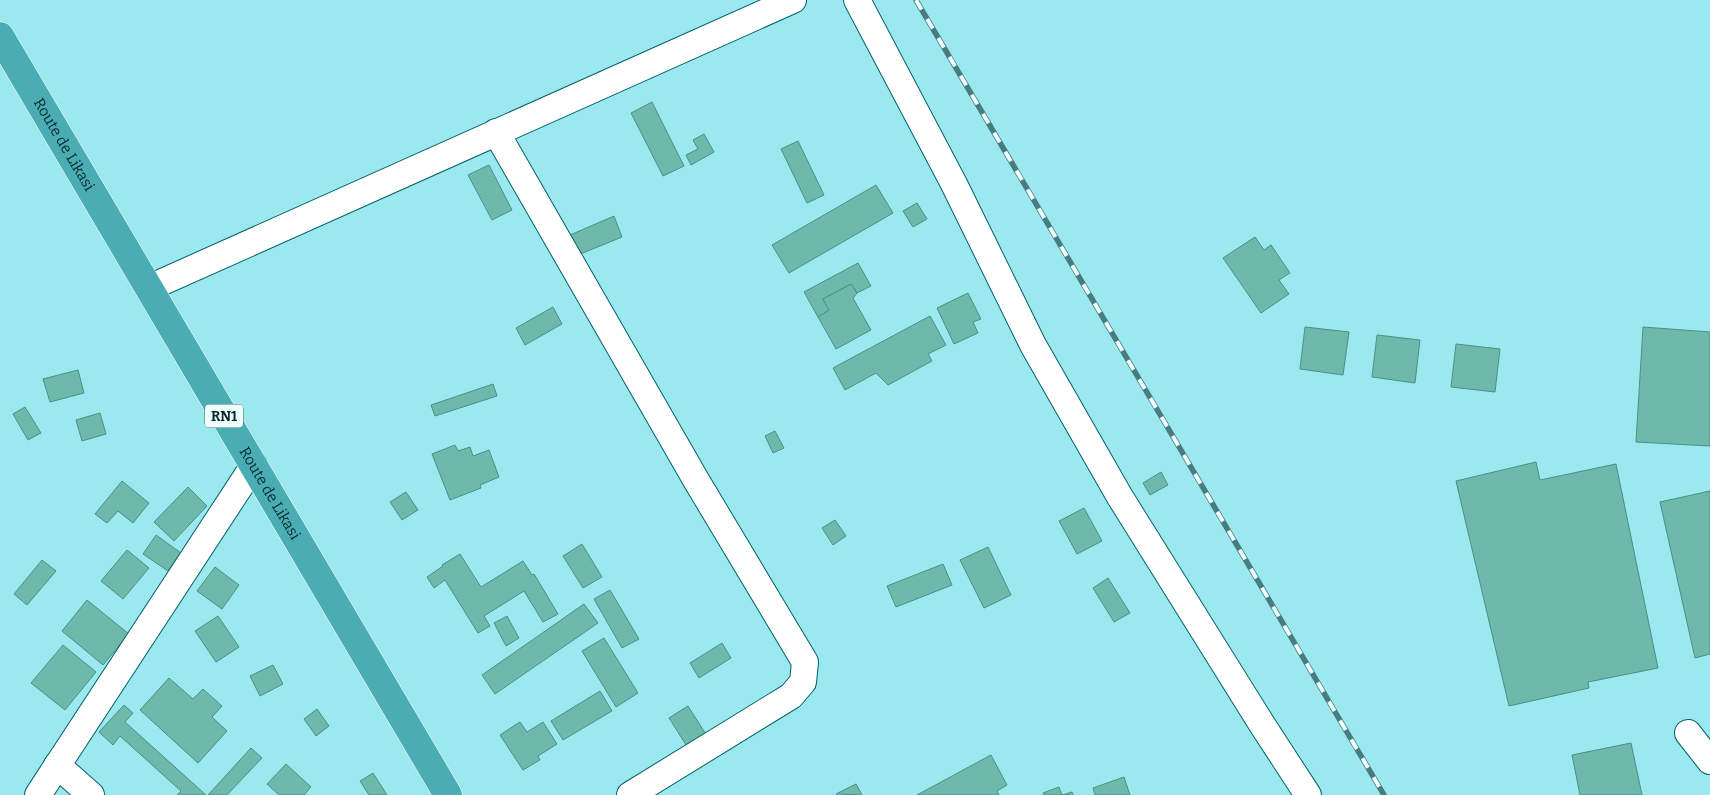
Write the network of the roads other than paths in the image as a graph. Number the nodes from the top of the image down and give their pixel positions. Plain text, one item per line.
1 (793, 0) edge
2 (857, 0) edge
3 (0, 36) edge
4 (496, 132) junction
5 (149, 288) junction
6 (254, 465) junction
7 (1688, 733) dead end
8 (1710, 761) edge
9 (58, 765) junction
10 (38, 795) edge
11 (90, 795) edge
12 (448, 795) edge
13 (630, 795) edge
14 (1308, 795) edge

1 - 4 street
2 - 14 street
3 - 5 highway, Route de Likasi / RN1
4 - 5 street
4 - 13 street
5 - 6 highway, Route de Likasi / RN1
6 - 9 street
6 - 12 highway, Route de Likasi / RN1
7 - 8 street
9 - 10 street
9 - 11 street

